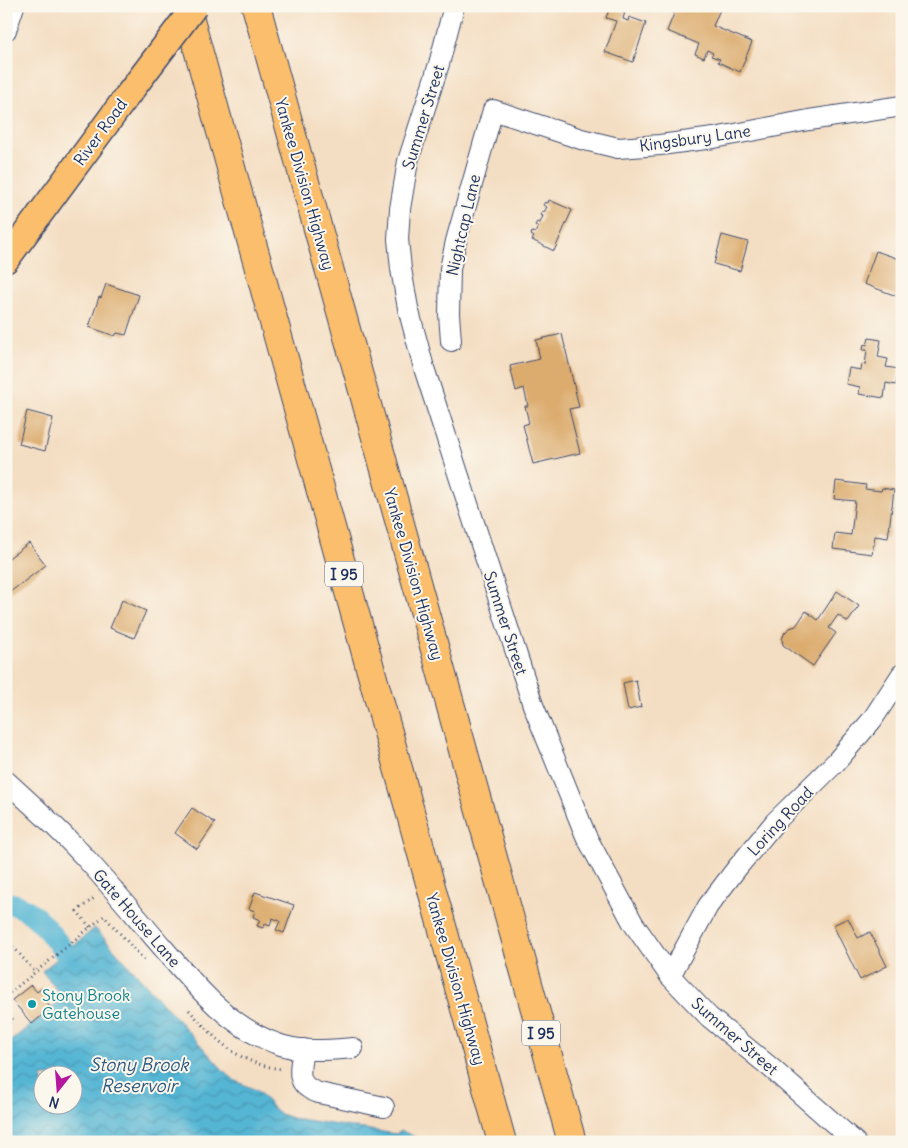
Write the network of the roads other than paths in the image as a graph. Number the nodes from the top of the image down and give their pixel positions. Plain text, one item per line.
1 (14, 6) edge
2 (186, 6) edge
3 (195, 6) edge
4 (256, 6) edge
5 (454, 6) edge
6 (6, 30) edge
7 (902, 106) edge
8 (493, 110) joint
9 (6, 260) edge
10 (451, 341) dead end
11 (902, 674) edge
12 (6, 780) edge
13 (670, 976) junction
14 (353, 1048) dead end
15 (304, 1049) junction
16 (384, 1107) dead end
17 (502, 1142) edge
18 (572, 1142) edge
19 (855, 1142) edge

1 - 6 street
2 - 17 highway, Yankee Division Highway / I 95
3 - 9 main road, River Road, bridge
4 - 18 highway, Yankee Division Highway / I 95
5 - 13 street, Summer Street
7 - 8 street, Kingsbury Lane
8 - 10 street, Nightcap Lane
11 - 13 street, Loring Road
12 - 15 street, Gate House Lane
13 - 19 street, Summer Street
14 - 15 street, Gate House Lane
15 - 16 street

